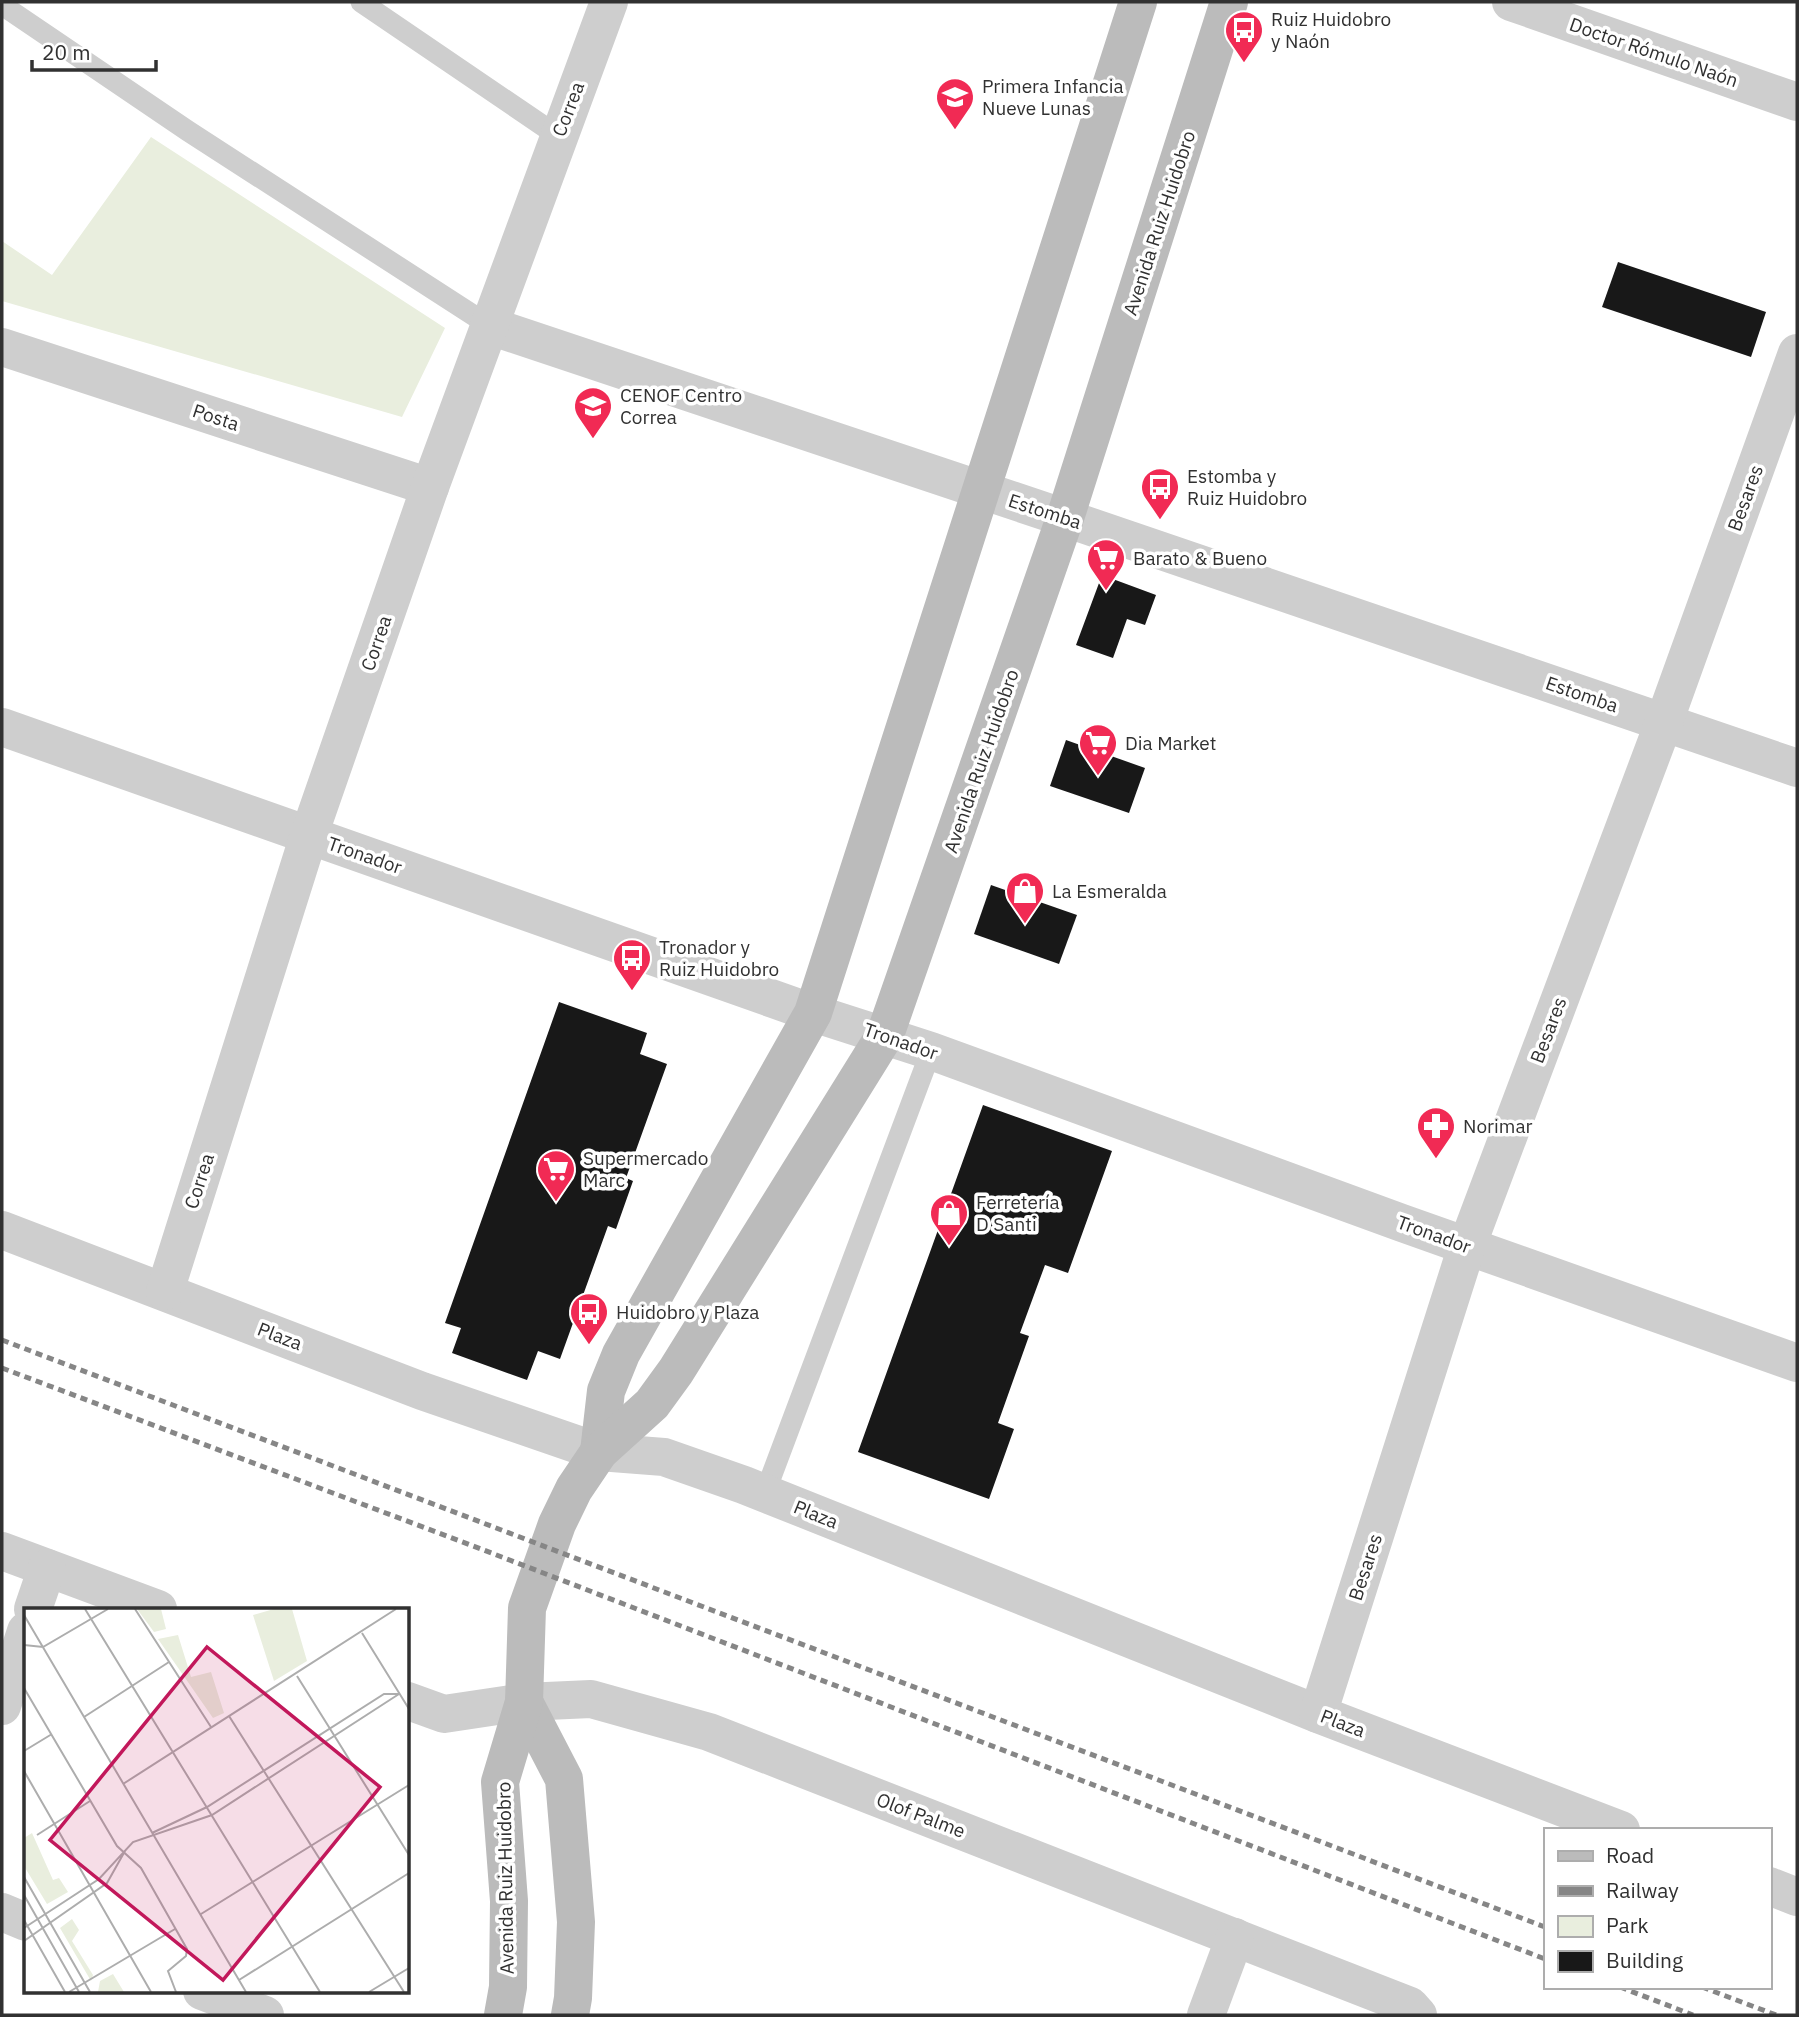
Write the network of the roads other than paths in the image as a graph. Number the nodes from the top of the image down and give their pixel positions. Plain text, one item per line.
1 (361, 2) edge
2 (609, 2) edge
3 (1138, 2) edge
4 (1230, 2) edge
5 (1511, 2) edge
6 (2, 5) edge
7 (1797, 102) edge
8 (558, 136) junction
9 (490, 326) junction
10 (2, 347) edge
11 (1797, 354) edge
12 (430, 486) junction
13 (980, 490) junction
14 (1065, 517) junction
15 (1664, 722) junction
16 (2, 727) edge
17 (1797, 768) edge
18 (309, 835) junction
19 (813, 1013) junction
20 (885, 1035) junction
21 (931, 1051) junction
22 (2, 1230) edge
23 (1467, 1246) junction
24 (165, 1291) junction
25 (1797, 1363) edge
26 (599, 1452) junction
27 (765, 1493) junction
28 (2, 1551) edge
29 (47, 1568) junction
30 (33, 1608) edge
31 (155, 1608) edge
32 (24, 1637) edge
33 (410, 1702) edge
34 (524, 1702) junction
35 (2, 1706) edge
36 (1318, 1714) junction
37 (1616, 1828) edge
38 (1771, 1887) edge
39 (1797, 1897) edge
40 (2, 1912) edge
41 (24, 1921) edge
42 (1235, 1937) junction
43 (207, 1993) edge
44 (265, 2015) edge
45 (503, 2015) edge
46 (570, 2015) edge
47 (1206, 2015) edge
48 (1418, 2015) edge

1 - 8 lane
2 - 8 street, Correa
3 - 13 main road, Avenida Ruiz Huidobro
4 - 14 main road, Avenida Ruiz Huidobro
5 - 7 street, Doctor Rómulo Naón
6 - 9 lane
8 - 9 street, Correa
9 - 12 street, Correa
9 - 13 street, Estomba
10 - 12 street, Posta
11 - 15 street, Besares
12 - 18 street, Correa
13 - 14 street, Estomba
13 - 19 main road, Avenida Ruiz Huidobro
14 - 15 street, Estomba
14 - 20 main road, Avenida Ruiz Huidobro
15 - 17 street, Estomba
15 - 23 street, Besares
16 - 18 street, Tronador
18 - 19 street, Tronador
18 - 24 street, Correa
19 - 20 street, Tronador
19 - 26 main road, Avenida Ruiz Huidobro
20 - 21 street, Tronador
20 - 26 main road, Avenida Ruiz Huidobro
21 - 23 street, Tronador
21 - 27 lane
22 - 24 street, Plaza
23 - 25 street, Tronador
23 - 36 street, Besares
24 - 26 street, Plaza
26 - 27 street, Plaza
26 - 34 main road, Avenida Ruiz Huidobro
27 - 36 street, Plaza
28 - 29 street
29 - 30 street
29 - 31 street
32 - 35 street
33 - 34 street, Olof Palme
34 - 42 street, Olof Palme
34 - 45 main road, Avenida Ruiz Huidobro
34 - 46 main road, Avenida Ruiz Huidobro
36 - 37 street, Plaza
38 - 39 street
40 - 41 street
42 - 47 street
42 - 48 street, Olof Palme
43 - 44 street

